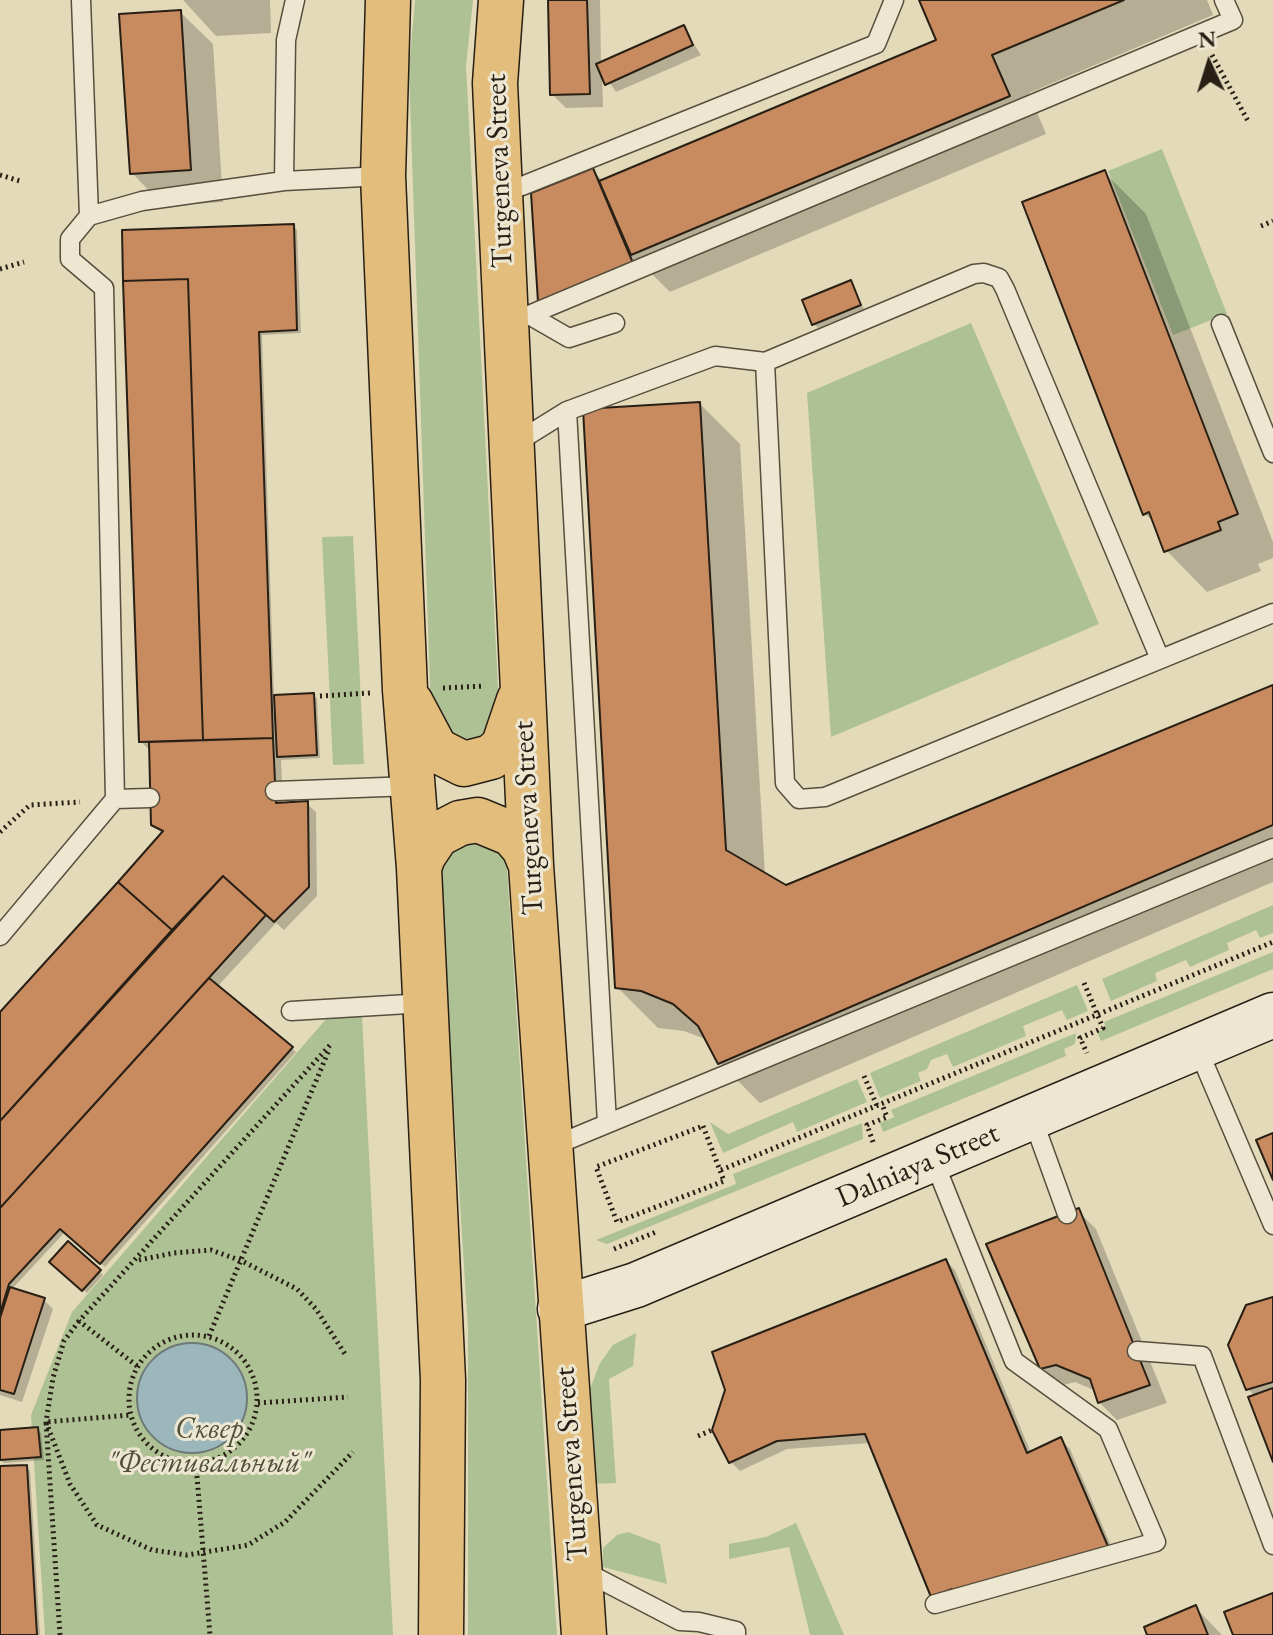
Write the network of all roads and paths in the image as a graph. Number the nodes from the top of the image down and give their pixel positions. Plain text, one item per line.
1 (81, 0) edge
2 (295, 0) edge
3 (388, 0) edge
4 (501, 0) edge
5 (894, 0) edge
6 (1224, 0) edge
7 (1201, 33) junction
8 (1248, 121) dead end
9 (0, 175) edge
10 (383, 176) junction
11 (20, 181) dead end
12 (284, 181) junction
13 (500, 188) junction
14 (89, 216) junction
15 (1273, 221) edge
16 (1261, 226) dead end
17 (24, 262) dead end
18 (0, 269) edge
19 (517, 318) junction
20 (615, 323) dead end
21 (1221, 324) dead end
22 (765, 362) junction
23 (567, 411) junction
24 (512, 445) junction
25 (1273, 453) edge
26 (1273, 613) edge
27 (1160, 659) junction
28 (511, 684) junction
29 (404, 690) junction
30 (320, 696) dead end
31 (412, 786) junction
32 (275, 791) dead end
33 (150, 798) dead end
34 (115, 799) junction
35 (0, 832) edge
36 (1273, 848) edge
37 (531, 865) junction
38 (419, 868) junction
39 (0, 936) edge
40 (1273, 942) edge
41 (1084, 983) dead end
42 (425, 1003) junction
43 (291, 1011) dead end
44 (1097, 1015) junction
45 (1273, 1015) edge
46 (1197, 1047) junction
47 (1087, 1054) dead end
48 (864, 1076) dead end
49 (879, 1105) junction
50 (1032, 1117) junction
51 (607, 1123) junction
52 (873, 1142) dead end
53 (550, 1148) junction
54 (933, 1159) junction
55 (721, 1170) junction
56 (1067, 1214) dead end
57 (1273, 1225) edge
58 (138, 1261) junction
59 (242, 1261) junction
60 (560, 1309) junction
61 (79, 1321) junction
62 (209, 1336) junction
63 (1137, 1351) dead end
64 (345, 1354) dead end
65 (137, 1366) junction
66 (348, 1397) dead end
67 (258, 1403) junction
68 (130, 1415) junction
69 (46, 1422) junction
70 (712, 1430) dead end
71 (698, 1436) dead end
72 (353, 1452) dead end
73 (196, 1464) junction
74 (1273, 1545) edge
75 (204, 1555) junction
76 (579, 1568) junction
77 (935, 1604) dead end
78 (582, 1632) edge
79 (60, 1635) edge
80 (210, 1635) edge
81 (441, 1635) edge
82 (736, 1635) edge

1 - 14 lane
2 - 12 lane
3 - 10 main road
4 - 13 main road, Turgeneva Street
5 - 13 lane
6 - 7 lane
7 - 8 path
7 - 19 lane
9 - 11 path
10 - 12 lane
10 - 29 main road
12 - 14 lane
13 - 19 main road, Turgeneva Street
14 - 34 lane
15 - 16 path
17 - 18 path
19 - 20 lane
19 - 24 main road, Turgeneva Street
21 - 25 lane
22 - 23 lane
22 - 27 lane
22 - 27 lane
23 - 24 lane
23 - 51 lane
24 - 28 main road, Turgeneva Street
26 - 27 lane
28 - 29 path
28 - 29 main road
28 - 37 main road, Turgeneva Street
29 - 30 path
29 - 31 main road
31 - 32 lane
31 - 38 main road
33 - 34 lane
34 - 35 path
34 - 39 lane
36 - 51 lane
37 - 38 main road
37 - 53 main road, Turgeneva Street
38 - 42 main road
40 - 44 path
41 - 44 path
42 - 43 lane
42 - 81 main road
44 - 47 path
44 - 49 path
45 - 46 street, Dalniaya Street
46 - 50 street, Dalniaya Street
46 - 57 lane
48 - 49 path
49 - 52 path
49 - 55 path
50 - 54 street, Dalniaya Street
50 - 56 lane
51 - 53 lane
53 - 60 main road, Turgeneva Street
54 - 60 street, Dalniaya Street
54 - 77 lane
55 - 55 path
58 - 59 path
58 - 59 path
58 - 61 path
59 - 62 path
59 - 64 path
60 - 76 main road, Turgeneva Street
61 - 65 path
61 - 69 path
62 - 65 path
62 - 67 path
63 - 74 lane
65 - 68 path
66 - 67 path
67 - 73 path
68 - 69 path
68 - 73 path
69 - 75 path
69 - 79 path
70 - 71 path
72 - 75 path
73 - 75 path
75 - 80 path
76 - 78 main road, Turgeneva Street
76 - 82 lane

